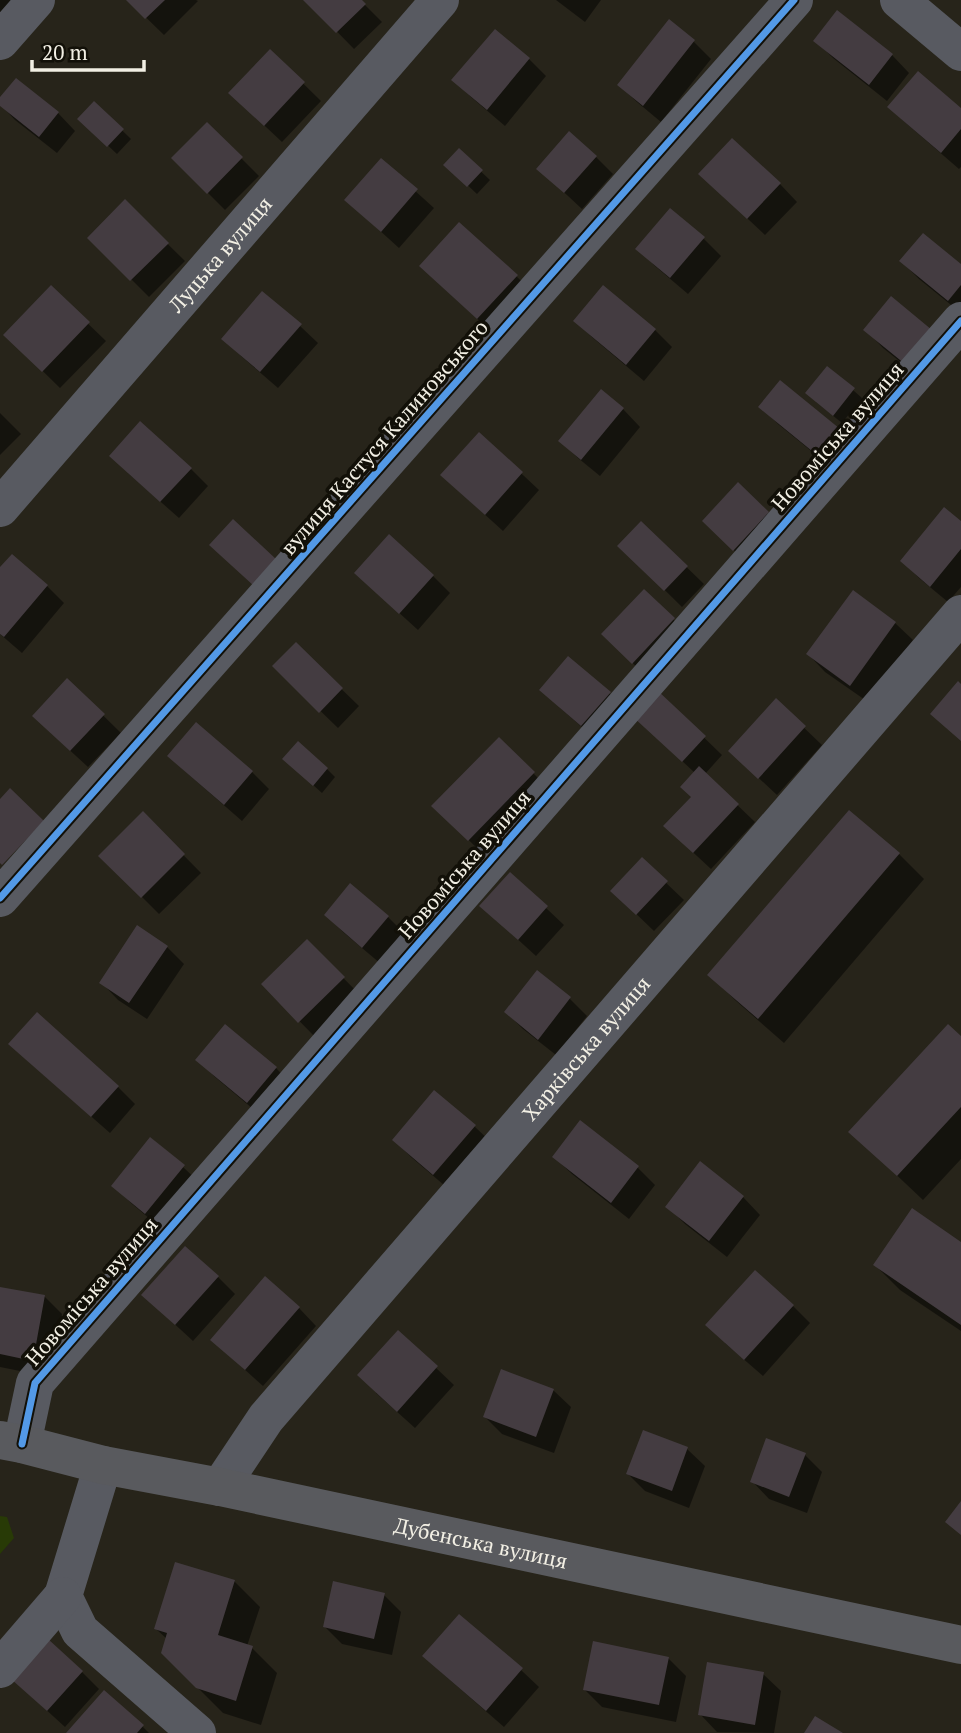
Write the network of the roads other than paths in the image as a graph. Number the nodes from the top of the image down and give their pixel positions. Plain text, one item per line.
1 (36, 0) edge
2 (440, 0) edge
3 (794, 0) edge
4 (899, 0) edge
5 (0, 41) edge
6 (957, 42) edge
7 (961, 321) edge
8 (0, 508) edge
9 (961, 614) edge
10 (0, 898) edge
11 (11, 1442) edge
12 (103, 1465) junction
13 (220, 1487) junction
14 (63, 1595) junction
15 (961, 1645) edge
16 (0, 1669) edge
17 (181, 1728) edge

1 - 5 street
2 - 8 street, Луцька вулиця
3 - 10 street, вулиця Кастуся Калиновського
4 - 6 street
7 - 11 street, Новоміська вулиця
9 - 13 street, Харківська вулиця
11 - 12 main road, Дубенська вулиця
12 - 13 main road, Дубенська вулиця
12 - 14 street
13 - 15 main road, Дубенська вулиця
14 - 16 street
14 - 17 street

